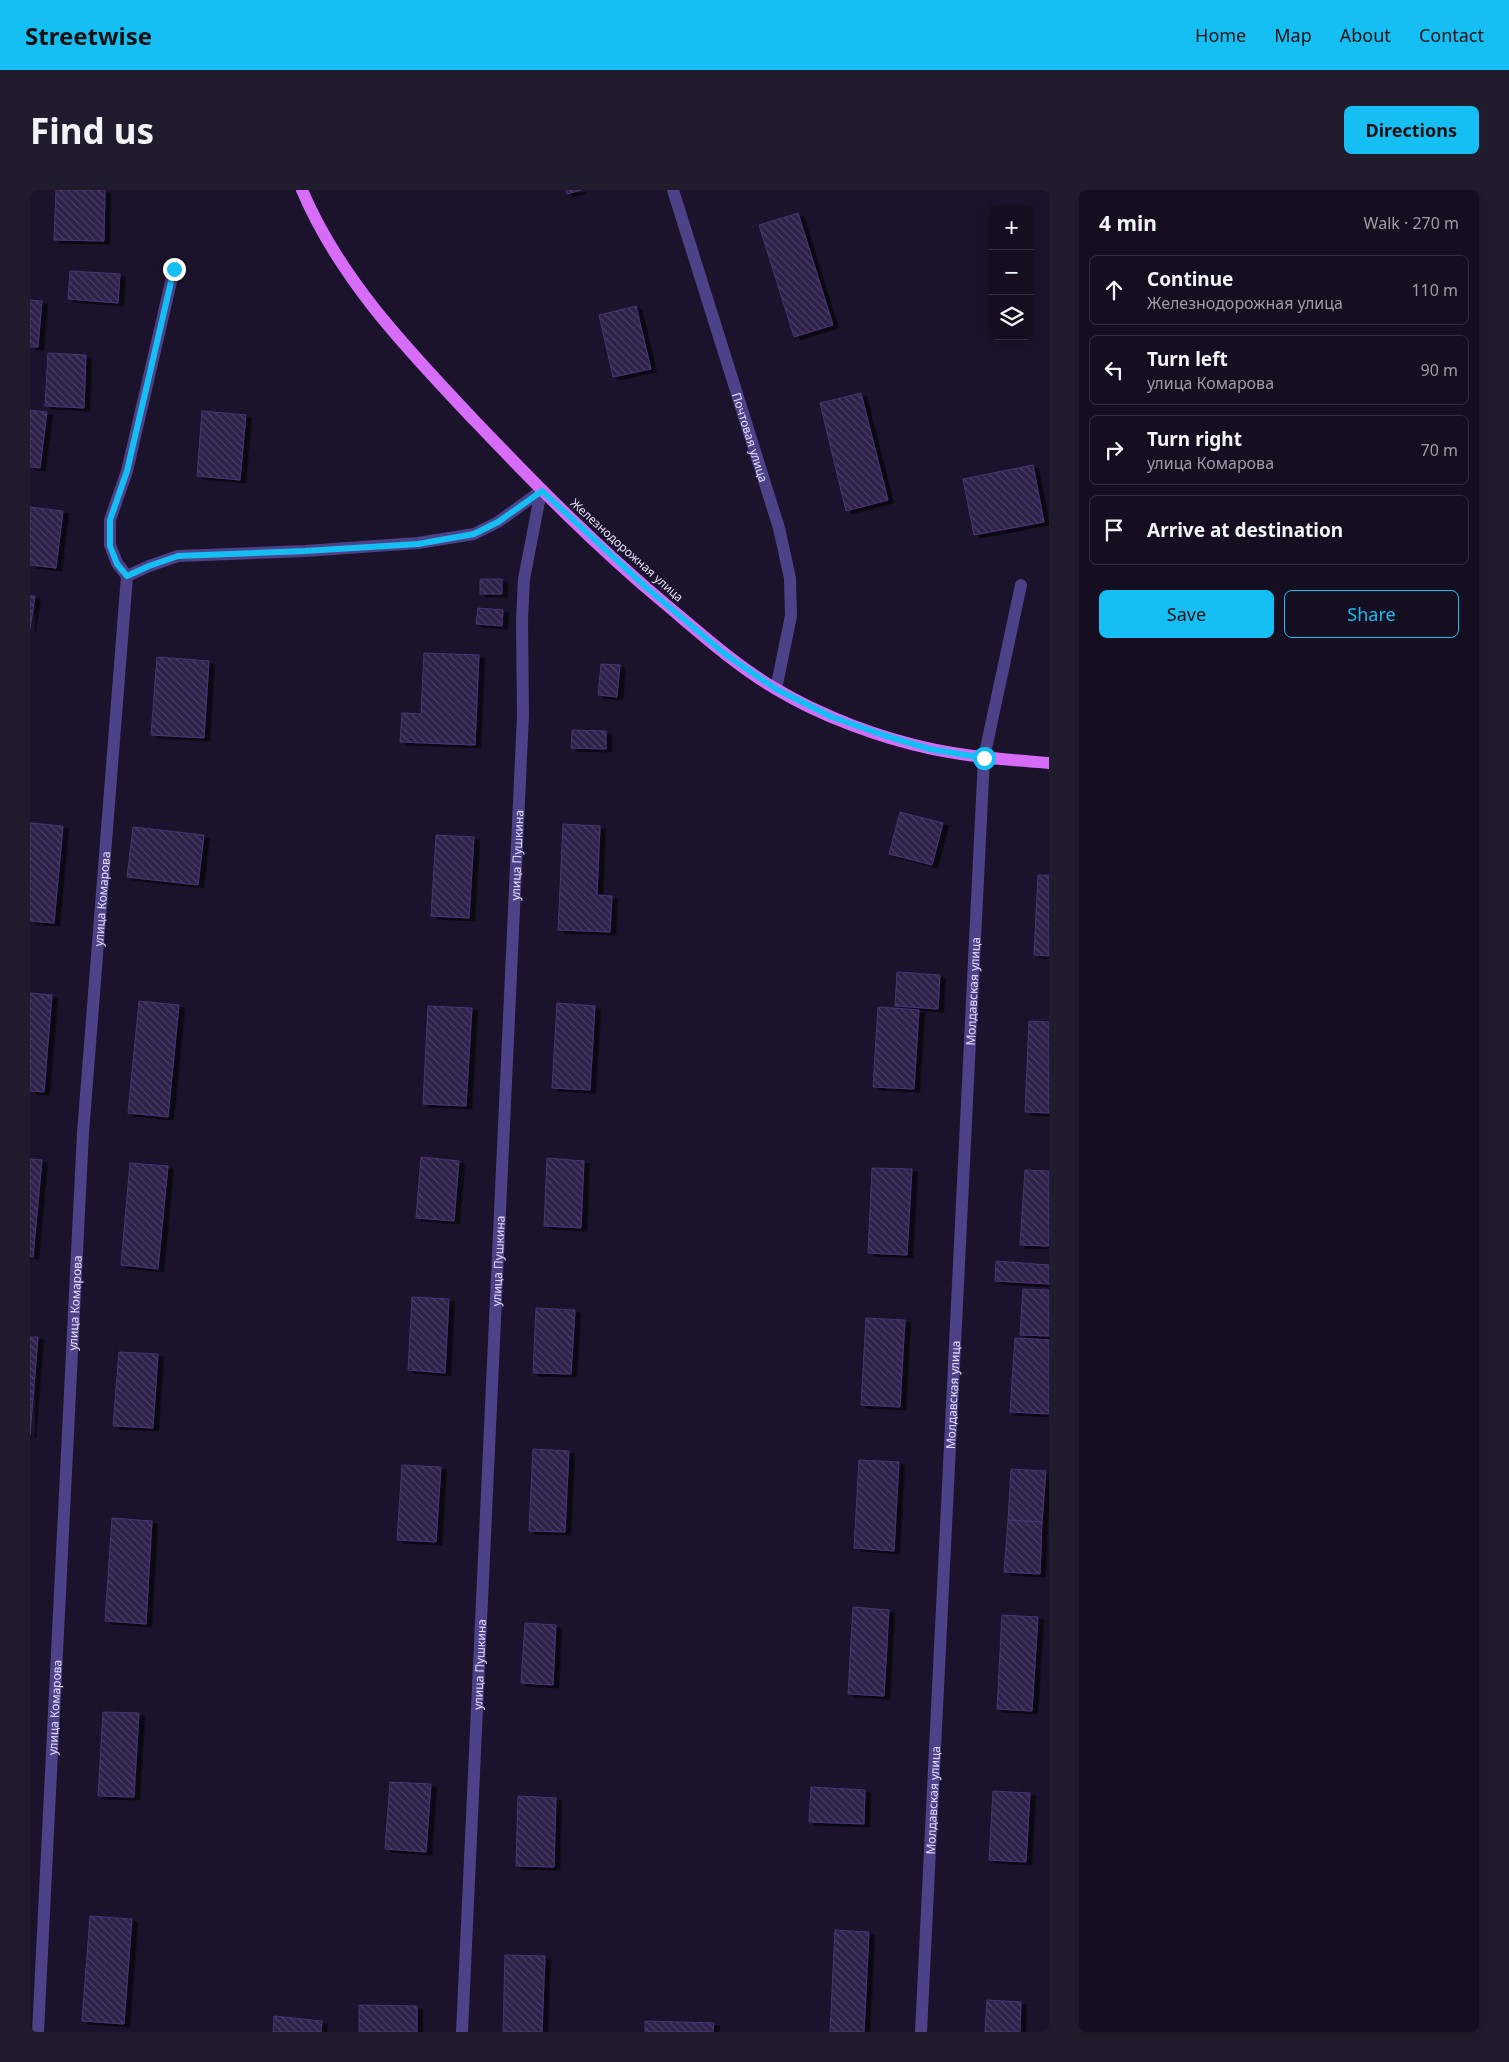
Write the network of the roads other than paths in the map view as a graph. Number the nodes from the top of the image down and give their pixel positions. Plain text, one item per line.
1 (302, 190) edge
2 (673, 190) edge
3 (174, 269) dead end
4 (542, 491) junction
5 (127, 576) junction
6 (1021, 585) dead end
7 (776, 689) junction
8 (984, 758) junction
9 (1049, 763) edge
10 (38, 2032) edge
11 (462, 2032) edge
12 (921, 2032) edge

1 - 4 main road, Железнодорожная улица
2 - 7 street, Почтовая улица
3 - 5 street
4 - 5 street
4 - 7 main road, Железнодорожная улица
4 - 11 street, улица Пушкина
5 - 10 street, улица Комарова
6 - 8 street, Молдавская улица
7 - 8 main road, Железнодорожная улица
8 - 9 main road, Железнодорожная улица
8 - 12 street, Молдавская улица

